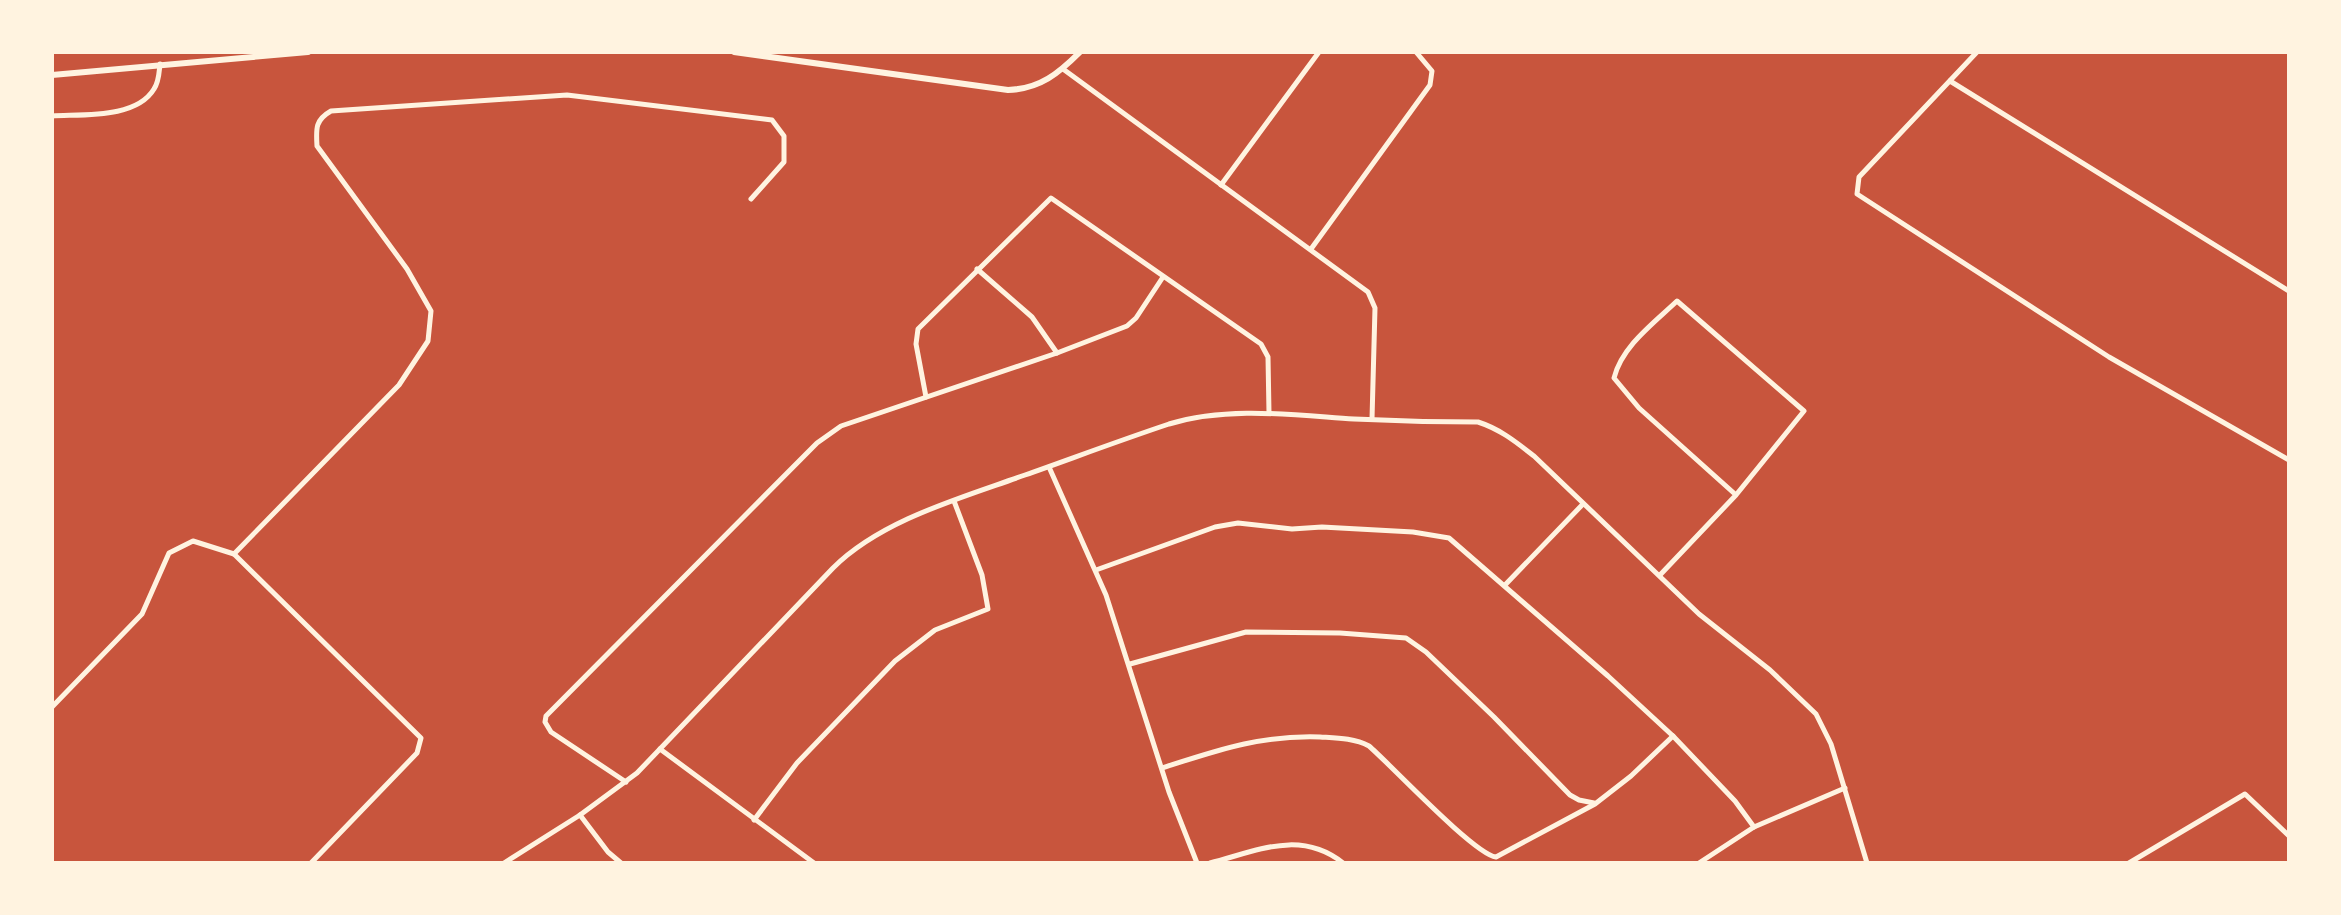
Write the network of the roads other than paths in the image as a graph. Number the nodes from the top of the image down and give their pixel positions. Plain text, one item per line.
1 (308, 52) edge
2 (734, 52) edge
3 (1080, 52) edge
4 (1319, 52) edge
5 (1416, 52) edge
6 (1977, 52) edge
7 (160, 64) junction
8 (1063, 69) junction
9 (52, 75) edge
10 (1950, 81) junction
11 (52, 116) edge
12 (1221, 185) junction
13 (751, 199) dead end
14 (1311, 249) junction
15 (977, 269) junction
16 (1163, 277) junction
17 (2289, 291) edge
18 (1057, 353) junction
19 (926, 397) junction
20 (1269, 413) junction
21 (1372, 420) junction
22 (2289, 460) edge
23 (1049, 467) junction
24 (1736, 495) junction
25 (954, 501) junction
26 (1583, 504) junction
27 (234, 554) junction
28 (1096, 570) junction
29 (1660, 575) junction
30 (1505, 585) junction
31 (1130, 664) junction
32 (52, 707) edge
33 (1673, 736) junction
34 (660, 749) junction
35 (1162, 768) junction
36 (626, 782) junction
37 (1845, 788) junction
38 (1595, 804) junction
39 (580, 815) junction
40 (754, 820) junction
41 (1754, 827) junction
42 (2289, 836) edge
43 (311, 863) edge
44 (504, 863) edge
45 (621, 863) edge
46 (814, 863) edge
47 (1197, 863) edge
48 (1210, 863) edge
49 (1343, 863) edge
50 (1699, 863) edge
51 (1867, 863) edge
52 (2129, 863) edge

1 - 7 street
2 - 8 street
3 - 8 street
4 - 12 street
5 - 14 street
6 - 10 street
7 - 9 street
7 - 11 street
8 - 12 street
10 - 17 street
10 - 22 street
12 - 14 street
13 - 27 street
14 - 21 street
15 - 16 street
15 - 18 street
15 - 19 street
16 - 18 street
16 - 20 street
18 - 19 street
19 - 36 street
20 - 21 street
20 - 23 street
21 - 26 street
23 - 25 street
23 - 28 street
24 - 24 street
24 - 29 street
25 - 34 street
25 - 40 street
26 - 29 street
26 - 30 street
27 - 32 street
27 - 43 street
28 - 30 street
28 - 31 street
29 - 37 street
30 - 33 street
31 - 35 street
31 - 38 street
33 - 38 street
33 - 41 street
34 - 36 street
34 - 40 street
35 - 38 street
35 - 47 street
36 - 39 street
37 - 41 street
37 - 51 street
39 - 44 street
39 - 45 street
40 - 46 street
41 - 50 street
42 - 52 street
48 - 49 street

